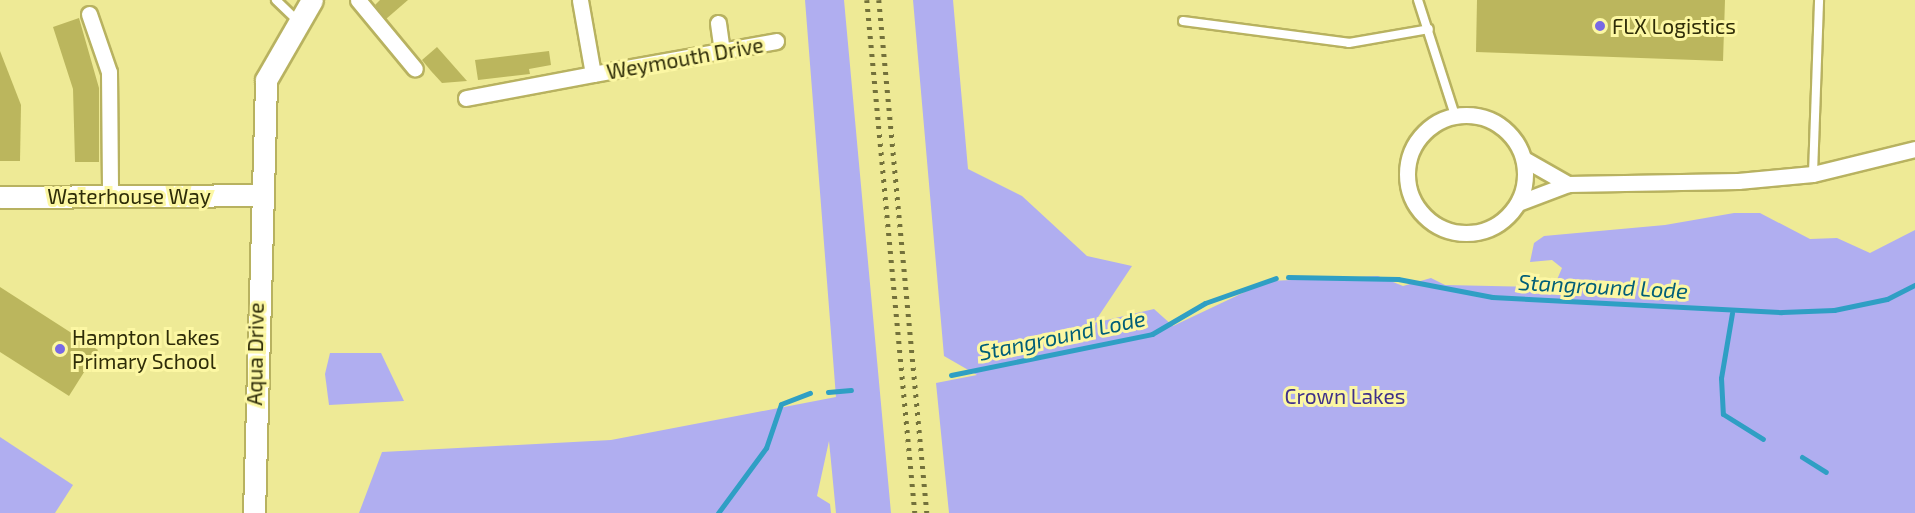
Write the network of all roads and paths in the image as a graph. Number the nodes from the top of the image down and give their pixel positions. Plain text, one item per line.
1 (276, 0) edge
2 (312, 0) edge
3 (358, 0) edge
4 (580, 0) edge
5 (1418, 0) edge
6 (1819, 0) edge
7 (89, 14) dead end
8 (297, 20) junction
9 (1183, 21) dead end
10 (718, 23) dead end
11 (1429, 29) junction
12 (776, 41) dead end
13 (722, 51) junction
14 (415, 69) dead end
15 (593, 74) junction
16 (466, 98) dead end
17 (1455, 115) junction
18 (1915, 148) edge
19 (1524, 159) junction
20 (1814, 174) junction
21 (1568, 184) junction
22 (259, 195) junction
23 (110, 196) junction
24 (0, 197) edge
25 (1518, 203) junction
26 (254, 513) edge

1 - 8 lane
2 - 8 street, Aqua Drive
3 - 14 street
4 - 15 street, Weymouth Drive
5 - 11 lane
6 - 20 lane
7 - 23 street
8 - 22 street, Aqua Drive
9 - 11 lane
10 - 13 street
11 - 17 lane
12 - 13 street, Weymouth Drive
13 - 15 street, Weymouth Drive
15 - 16 street, Weymouth Drive
17 - 19 street
17 - 25 street
18 - 20 street
19 - 21 street
19 - 25 street
20 - 21 street
21 - 25 street
22 - 23 street, Waterhouse Way
22 - 26 street, Aqua Drive
23 - 24 street, Waterhouse Way

